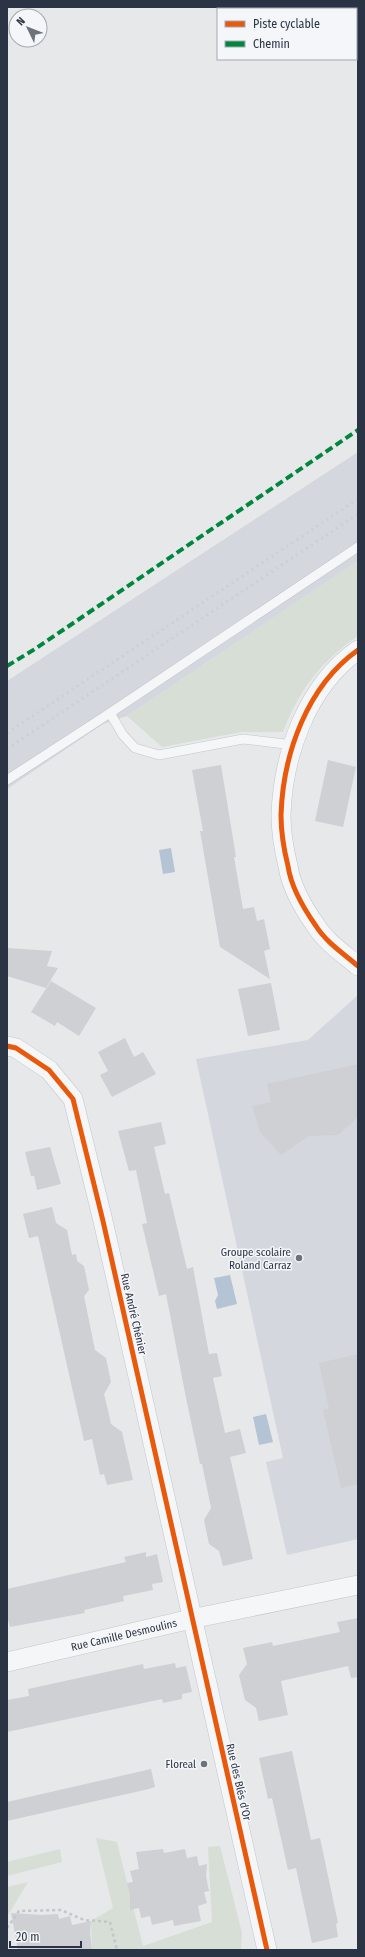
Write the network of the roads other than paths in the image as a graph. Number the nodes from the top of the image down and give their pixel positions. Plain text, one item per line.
1 (358, 548) edge
2 (358, 650) edge
3 (110, 713) junction
4 (293, 745) junction
5 (7, 780) edge
6 (358, 966) edge
7 (7, 1046) edge
8 (358, 1585) edge
9 (191, 1619) junction
10 (7, 1662) edge
11 (267, 1950) edge

1 - 3 lane
2 - 4 street
3 - 4 lane
3 - 5 lane
4 - 6 street
7 - 9 street, Rue André Chénier
8 - 9 street, Rue Camille Desmoulins
9 - 10 street, Rue Camille Desmoulins
9 - 11 street, Rue des Blés d'Or

